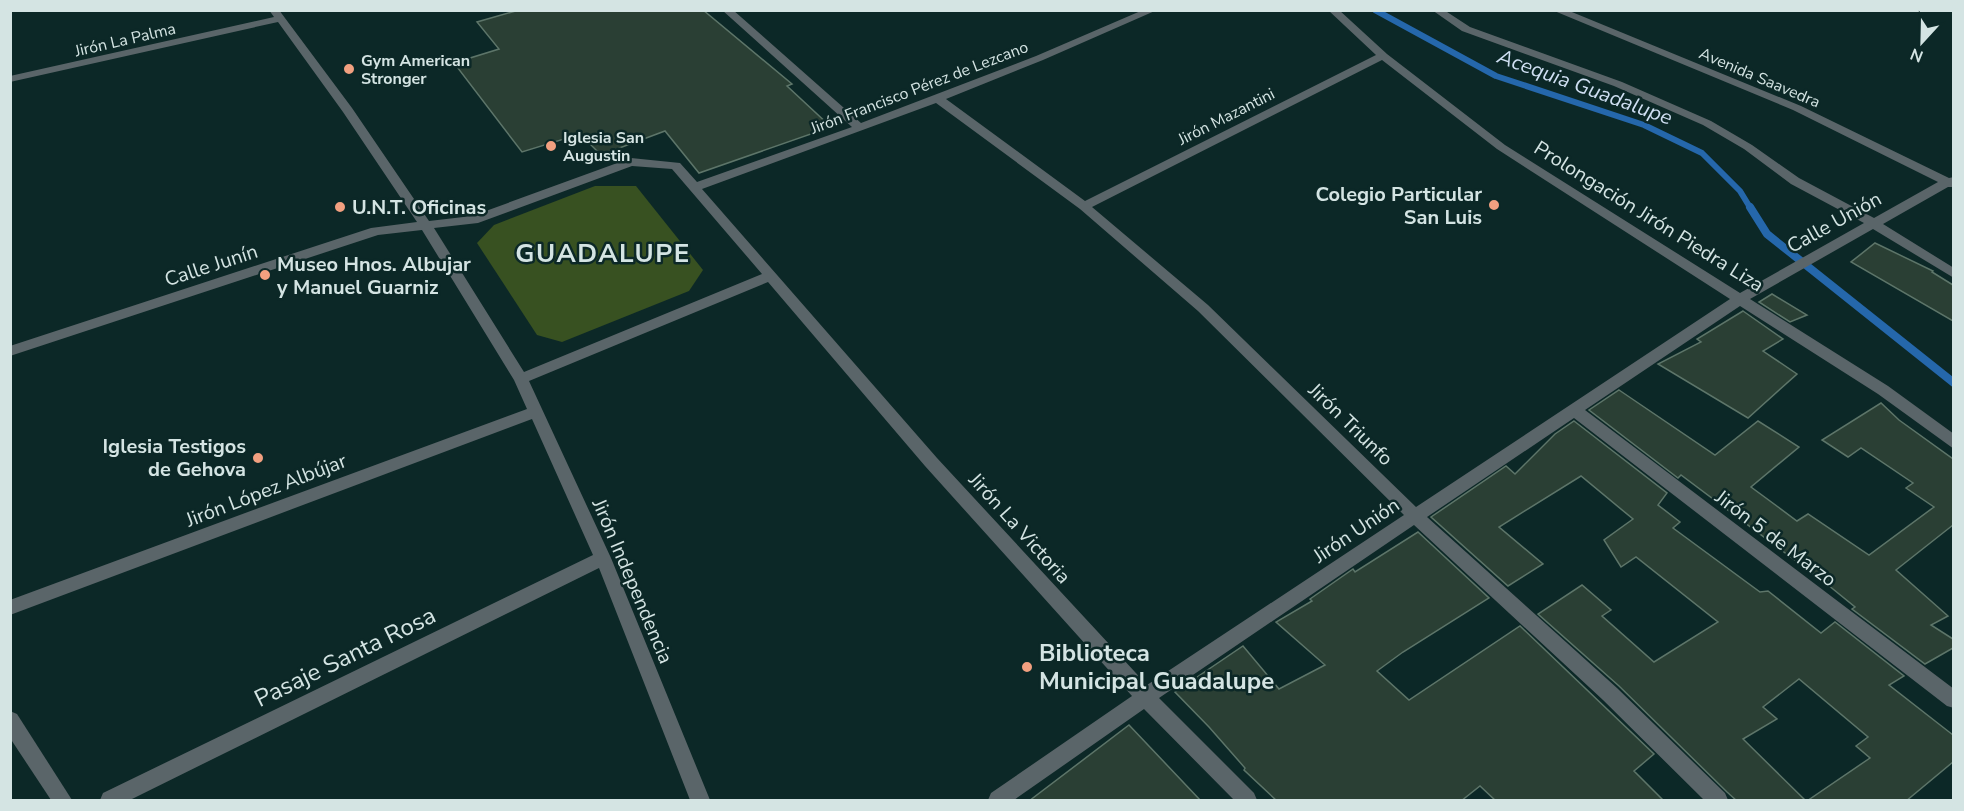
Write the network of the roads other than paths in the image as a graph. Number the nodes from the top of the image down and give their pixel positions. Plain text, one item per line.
1 (727, 10) edge
2 (1152, 10) edge
3 (1333, 10) edge
4 (1437, 10) edge
5 (1557, 10) edge
6 (277, 15) edge
7 (1383, 56) junction
8 (10, 79) edge
9 (937, 98) junction
10 (860, 128) junction
11 (1951, 182) edge
12 (695, 187) junction
13 (1084, 206) junction
14 (1873, 223) junction
15 (426, 226) junction
16 (1953, 274) edge
17 (772, 275) junction
18 (1740, 298) junction
19 (10, 351) edge
20 (521, 379) junction
21 (1573, 409) junction
22 (537, 411) junction
23 (1953, 443) edge
24 (1415, 516) junction
25 (603, 558) junction
26 (10, 608) edge
27 (1145, 697) junction
28 (1953, 700) edge
29 (10, 720) edge
30 (62, 801) edge
31 (110, 801) edge
32 (700, 801) edge
33 (998, 801) edge
34 (1247, 801) edge
35 (1718, 801) edge

1 - 10 street
2 - 9 street, Jirón Francisco Pérez de Lezcano
3 - 7 street, Prolongación Jirón Piedra Liza
4 - 14 street
5 - 11 street, Avenida Saavedra
6 - 8 street, Jirón La Palma
6 - 15 street, Jirón Independencia
7 - 13 street, Jirón Mazantini
7 - 18 street, Prolongación Jirón Piedra Liza
9 - 10 street, Jirón Francisco Pérez de Lezcano
9 - 13 street, Jirón Triunfo
10 - 12 street, Jirón Francisco Pérez de Lezcano
11 - 14 street, Calle Unión
12 - 15 street, Calle Junín
12 - 17 street, Jirón La Victoria
13 - 24 street, Jirón Triunfo
14 - 16 street
14 - 18 street, Calle Unión
15 - 19 street, Calle Junín
15 - 20 street, Jirón Independencia
17 - 20 street
17 - 27 street, Jirón La Victoria
18 - 21 street, Jirón Unión
18 - 23 street, Prolongación Jirón Piedra Liza
20 - 22 street, Jirón Independencia
21 - 24 street, Jirón Unión
21 - 28 street, Jirón 5 de Marzo
22 - 25 street, Jirón Independencia
22 - 26 street, Jirón López Albújar
24 - 27 street, Jirón Unión
24 - 35 street, Jirón Triunfo
25 - 31 street, Pasaje Santa Rosa
25 - 32 street, Jirón Independencia
27 - 33 street, Jirón Unión
27 - 34 street, Jirón La Victoria
29 - 30 street

